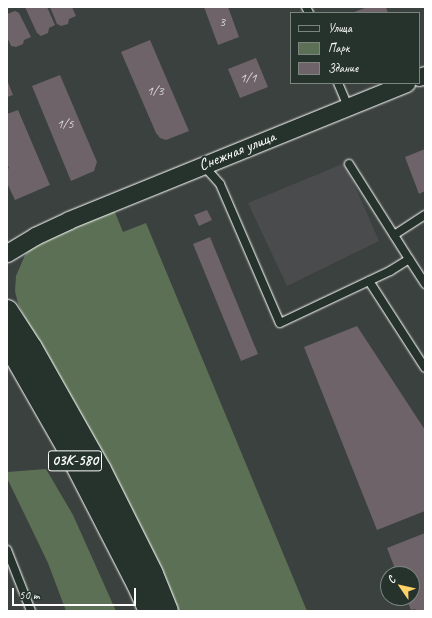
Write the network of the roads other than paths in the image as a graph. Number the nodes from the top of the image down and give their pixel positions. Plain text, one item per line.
1 (338, 84) edge
2 (403, 84) edge
3 (348, 106) junction
4 (349, 164) dead end
5 (203, 165) junction
6 (425, 215) edge
7 (394, 235) junction
8 (7, 253) edge
9 (409, 259) junction
10 (369, 281) junction
11 (425, 284) edge
12 (7, 311) edge
13 (7, 341) edge
14 (425, 368) edge
15 (7, 550) edge
16 (31, 611) edge
17 (150, 611) edge
18 (167, 611) edge

1 - 3 lane
2 - 3 street, Снежная улица
3 - 5 street, Снежная улица
4 - 7 lane
5 - 8 street, Снежная улица
5 - 10 lane
6 - 7 lane
7 - 9 lane
9 - 10 lane
9 - 11 lane
10 - 14 lane
12 - 18 highway, 03К-580
13 - 17 highway, 03К-580
15 - 16 lane

